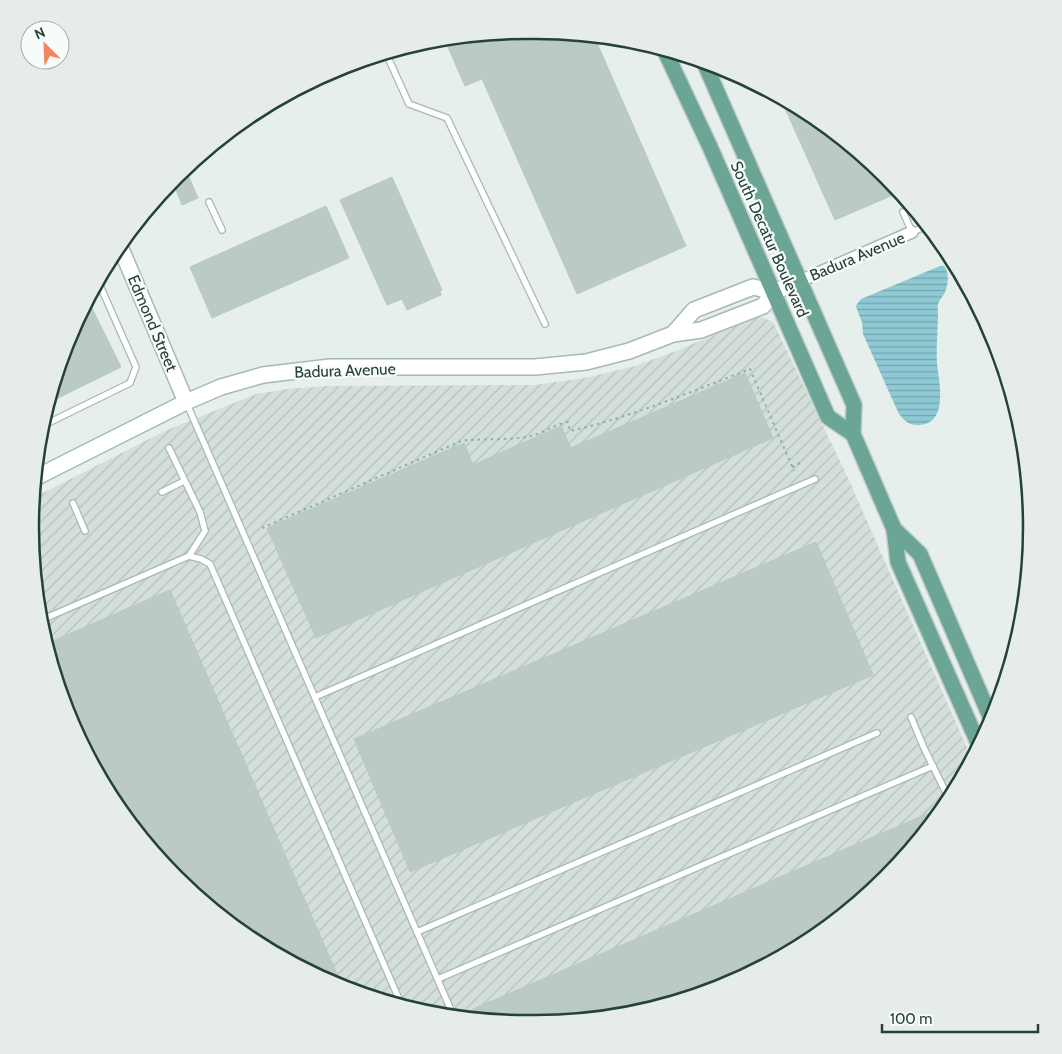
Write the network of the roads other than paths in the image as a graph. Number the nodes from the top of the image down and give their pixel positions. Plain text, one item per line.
1 (668, 57) edge
2 (389, 59) edge
3 (708, 71) edge
4 (209, 202) dead end
5 (903, 212) dead end
6 (921, 229) edge
7 (222, 230) dead end
8 (912, 232) junction
9 (121, 256) edge
10 (800, 281) junction
11 (101, 288) edge
12 (774, 292) junction
13 (545, 324) dead end
14 (673, 334) junction
15 (186, 402) junction
16 (50, 422) edge
17 (852, 434) junction
18 (169, 448) dead end
19 (42, 471) edge
20 (815, 479) dead end
21 (184, 481) junction
22 (162, 492) dead end
23 (73, 503) dead end
24 (894, 529) junction
25 (85, 531) dead end
26 (189, 556) junction
27 (47, 617) edge
28 (315, 696) junction
29 (987, 710) edge
30 (912, 717) dead end
31 (878, 733) dead end
32 (976, 737) edge
33 (933, 766) junction
34 (945, 791) edge
35 (417, 932) junction
36 (438, 979) junction
37 (399, 998) edge
38 (451, 1009) edge

1 - 12 main road, South Decatur Boulevard
2 - 13 lane
3 - 10 main road, South Decatur Boulevard
4 - 7 lane
5 - 8 lane
6 - 8 lane
8 - 10 street, Badura Avenue
9 - 15 main road, Edmond Street
10 - 12 main road, Badura Avenue
10 - 17 main road, South Decatur Boulevard
11 - 16 lane
12 - 14 main road, Badura Avenue
12 - 14 main road, Badura Avenue
12 - 17 main road, South Decatur Boulevard
14 - 15 main road, Badura Avenue
15 - 19 main road, Badura Avenue
15 - 28 lane
17 - 24 main road, South Decatur Boulevard
18 - 21 lane
20 - 28 lane
21 - 22 lane
21 - 26 lane
23 - 25 lane
24 - 29 main road, South Decatur Boulevard
24 - 32 main road, South Decatur Boulevard
26 - 27 lane
26 - 37 lane
28 - 35 lane
30 - 33 lane
31 - 35 lane
33 - 34 lane
33 - 36 lane
35 - 36 lane
36 - 38 lane

